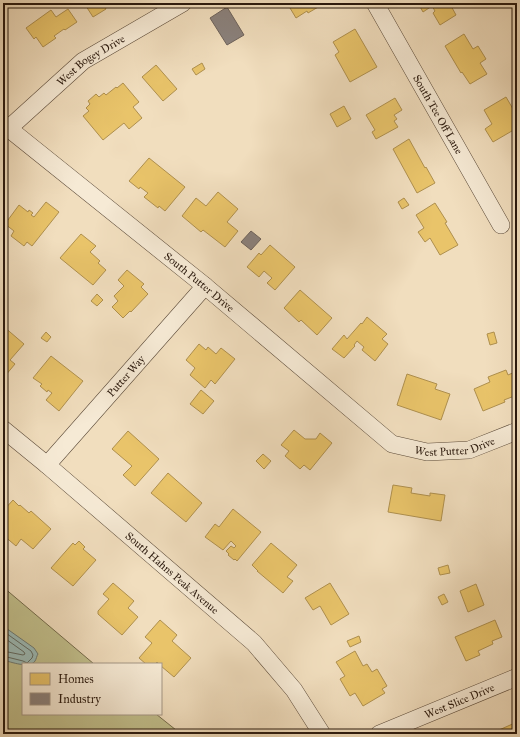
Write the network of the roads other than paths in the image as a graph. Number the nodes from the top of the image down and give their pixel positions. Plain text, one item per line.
1 (183, 3) edge
2 (375, 3) edge
3 (5, 127) edge
4 (500, 225) dead end
5 (205, 286) junction
6 (3, 429) edge
7 (517, 431) edge
8 (392, 444) joint
9 (47, 465) junction
10 (517, 677) edge
11 (322, 734) edge
12 (379, 734) edge

1 - 3 street, West Bogey Drive
2 - 4 street, South Tee Off Lane
3 - 5 street, South Putter Drive
5 - 8 street, South Putter Drive
5 - 9 street, Putter Way
6 - 9 street, South Hahns Peak Avenue
7 - 8 street, West Putter Drive
9 - 11 street, South Hahns Peak Avenue
10 - 12 street, West Slice Drive

